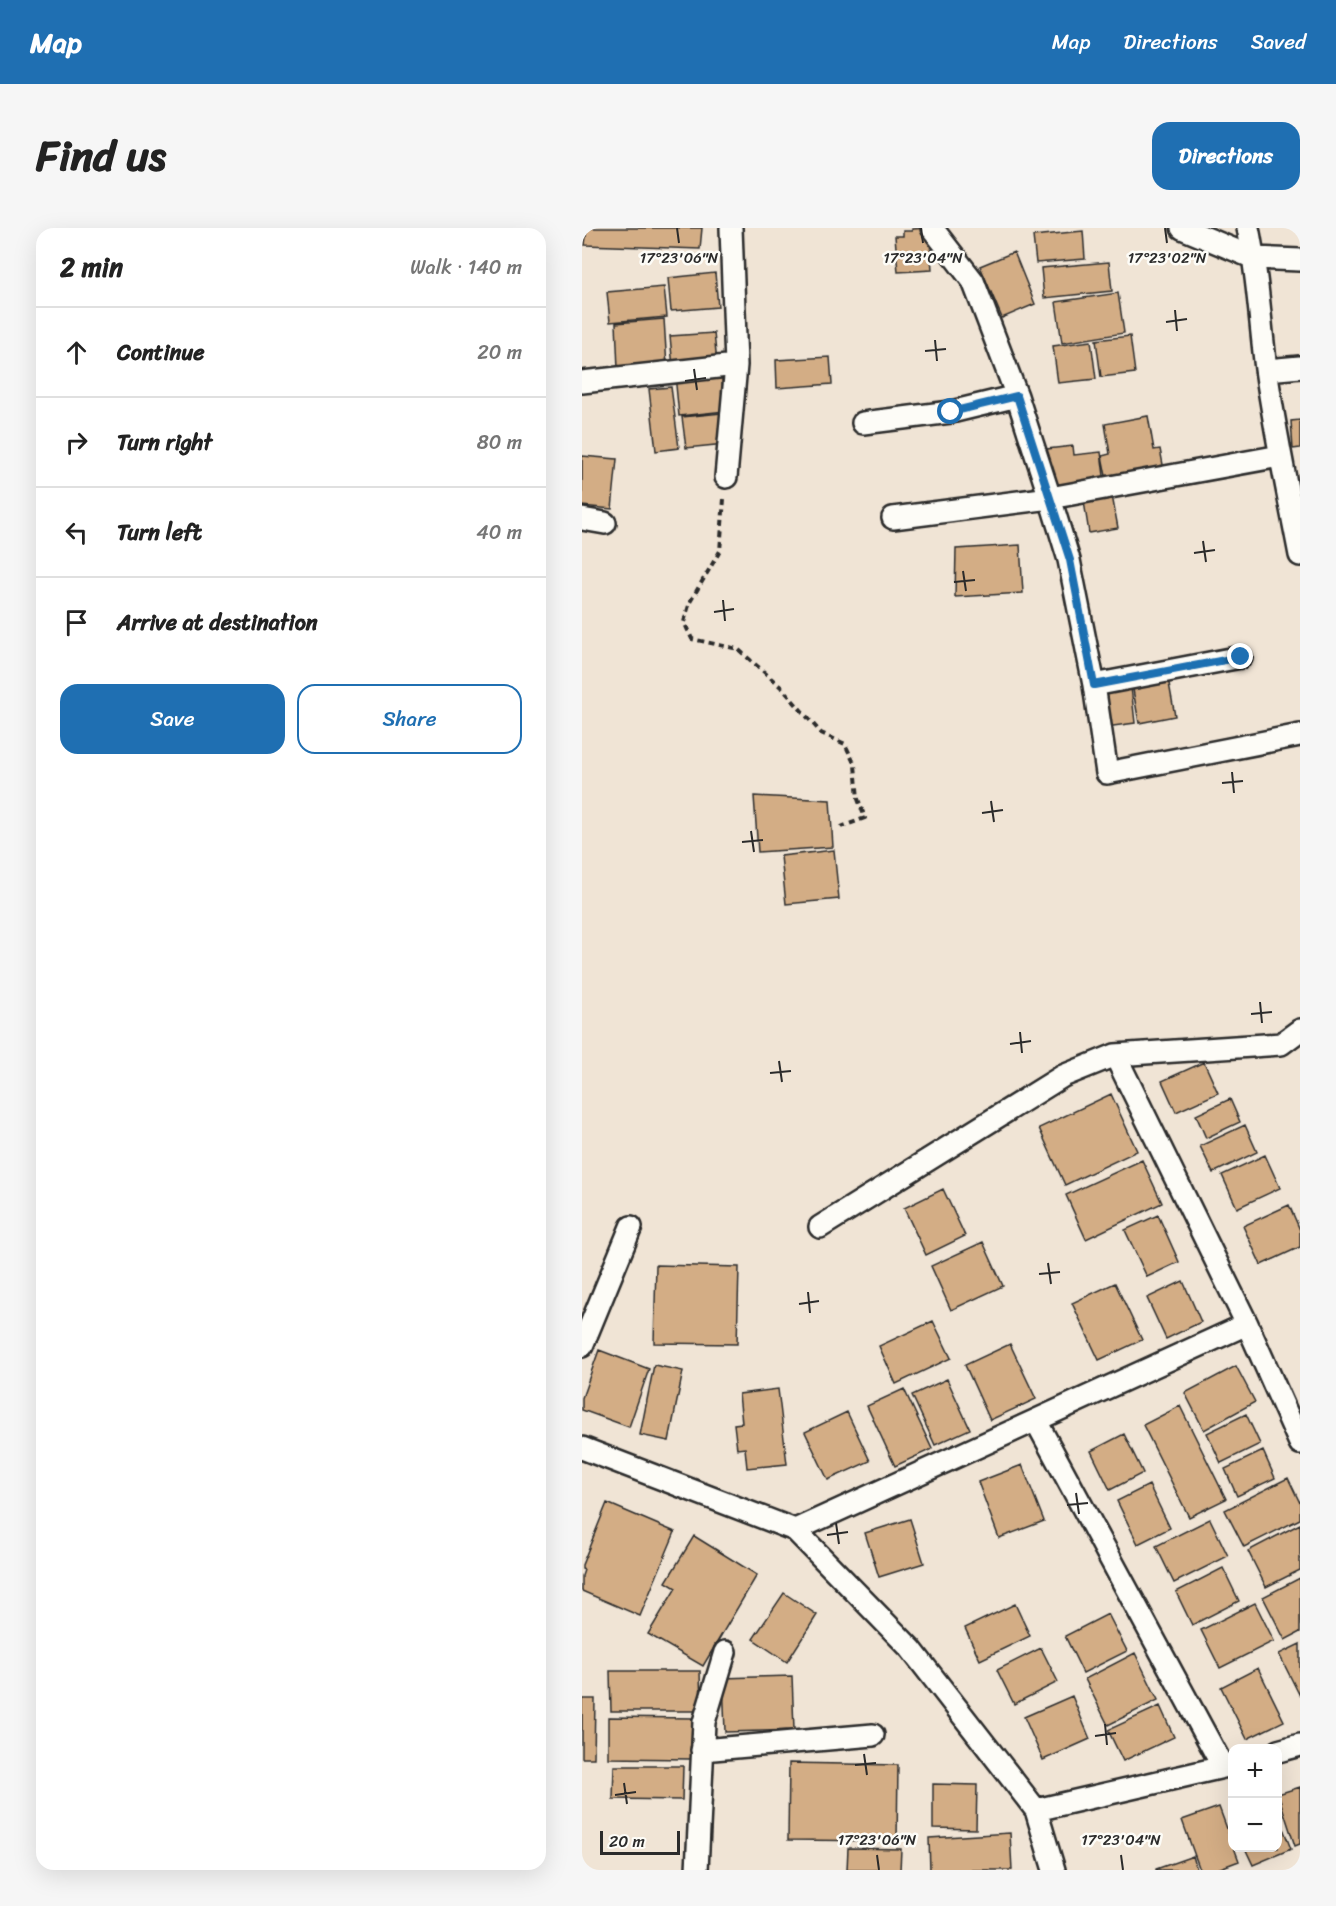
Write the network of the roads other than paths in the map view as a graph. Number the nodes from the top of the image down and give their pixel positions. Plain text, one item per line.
1 (731, 228) edge
2 (932, 228) edge
3 (1182, 228) edge
4 (1248, 228) edge
5 (1254, 258) junction
6 (1300, 260) edge
7 (736, 365) junction
8 (1300, 367) edge
9 (1267, 370) junction
10 (582, 382) edge
11 (1017, 396) junction
12 (863, 423) dead end
13 (1280, 456) junction
14 (726, 477) road end
15 (1050, 498) junction
16 (893, 518) dead end
17 (582, 519) edge
18 (605, 523) dead end
19 (1300, 555) edge
20 (1241, 657) dead end
21 (1094, 685) junction
22 (1300, 735) edge
23 (1300, 1030) edge
24 (1115, 1055) junction
25 (632, 1227) dead end
26 (820, 1227) dead end
27 (1247, 1324) junction
28 (582, 1346) edge
29 (1036, 1421) junction
30 (1300, 1443) edge
31 (582, 1448) edge
32 (795, 1530) junction
33 (725, 1652) dead end
34 (873, 1735) dead end
35 (1300, 1744) edge
36 (702, 1750) junction
37 (1282, 1750) edge
38 (1228, 1766) edge
39 (1036, 1810) junction
40 (697, 1870) edge
41 (1054, 1870) edge

1 - 7 street
2 - 11 street
3 - 5 street
4 - 5 street
5 - 6 street
5 - 9 street
7 - 10 street
7 - 14 street
8 - 9 street
9 - 13 street
11 - 12 street
11 - 15 street
13 - 15 street
13 - 19 street
15 - 16 street
15 - 21 street
17 - 18 street
20 - 21 street
21 - 22 street
23 - 24 street
24 - 26 street
24 - 27 street
25 - 28 street
27 - 29 street
27 - 30 street
29 - 32 street
29 - 38 street
31 - 32 street
32 - 39 street
33 - 36 street
34 - 36 street
35 - 37 street
36 - 40 street
38 - 39 street
39 - 41 street

